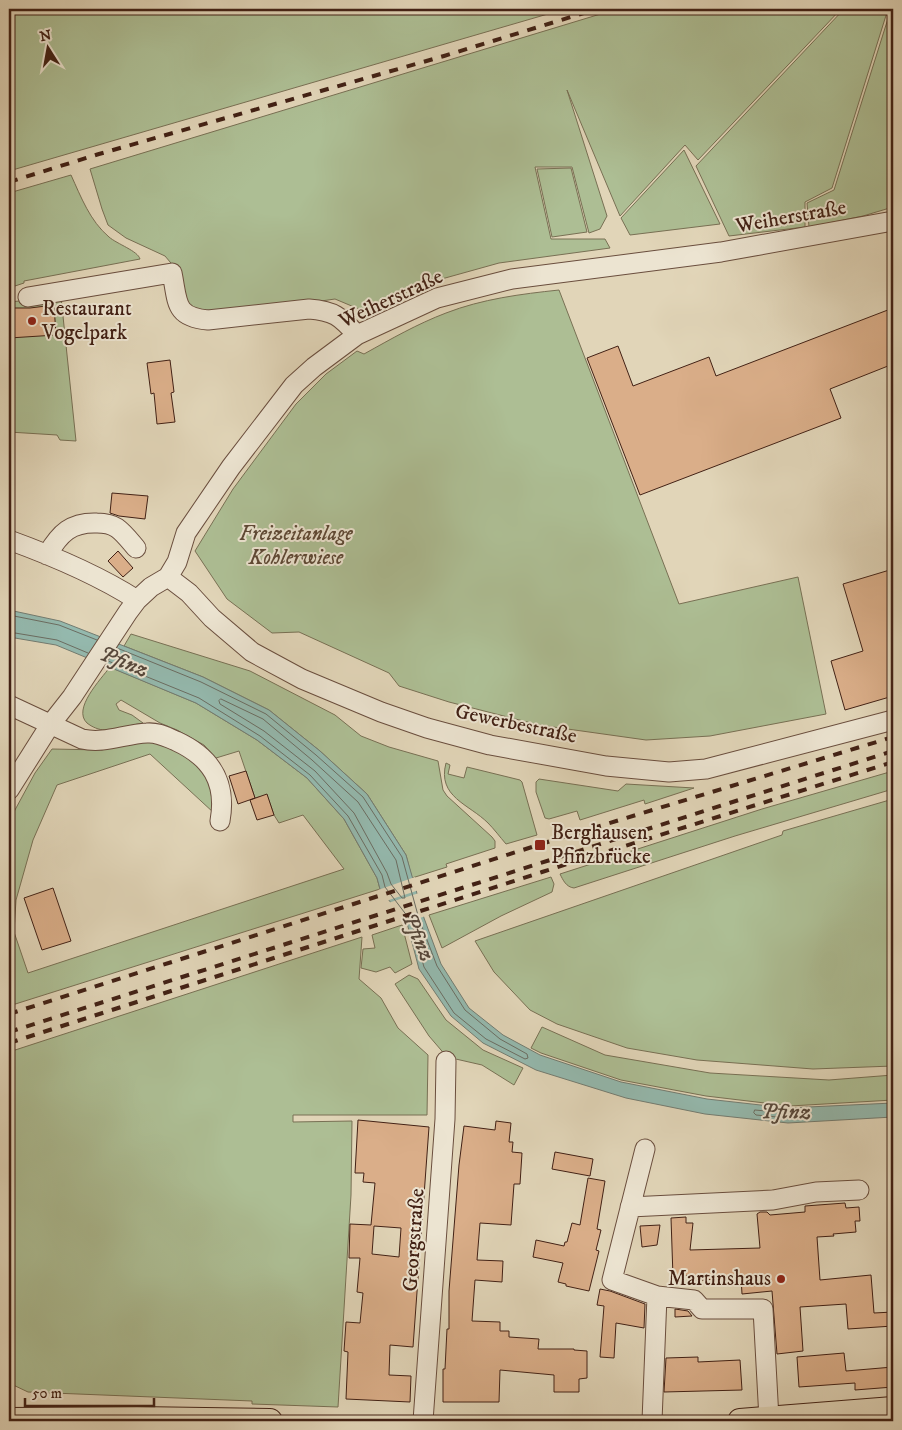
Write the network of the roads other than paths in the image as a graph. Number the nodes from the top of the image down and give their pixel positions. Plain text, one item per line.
1 (893, 221) edge
2 (28, 296) dead end
3 (357, 335) junction
4 (9, 540) edge
5 (136, 548) dead end
6 (47, 555) junction
7 (168, 577) junction
8 (133, 606) junction
9 (9, 705) edge
10 (893, 720) edge
11 (50, 725) junction
12 (9, 790) edge
13 (220, 821) dead end
14 (446, 1061) dead end
15 (645, 1149) dead end
16 (859, 1190) dead end
17 (630, 1207) junction
18 (658, 1296) junction
19 (893, 1409) edge
20 (769, 1419) junction
21 (9, 1420) edge
22 (154, 1420) edge
23 (270, 1421) edge
24 (422, 1421) edge
25 (652, 1421) edge
26 (740, 1421) edge

1 - 3 street, Weiherstraße
2 - 3 street
3 - 7 street, Weiherstraße
4 - 6 street
5 - 6 street
6 - 8 street
7 - 8 street
7 - 10 street, Gewerbestraße
8 - 11 street
9 - 11 street
11 - 12 street
11 - 13 street
14 - 24 street, Georgstraße
15 - 17 street
16 - 17 street
17 - 18 street
18 - 20 street
18 - 25 street
19 - 20 main road
20 - 26 main road
21 - 22 main road
22 - 23 main road

